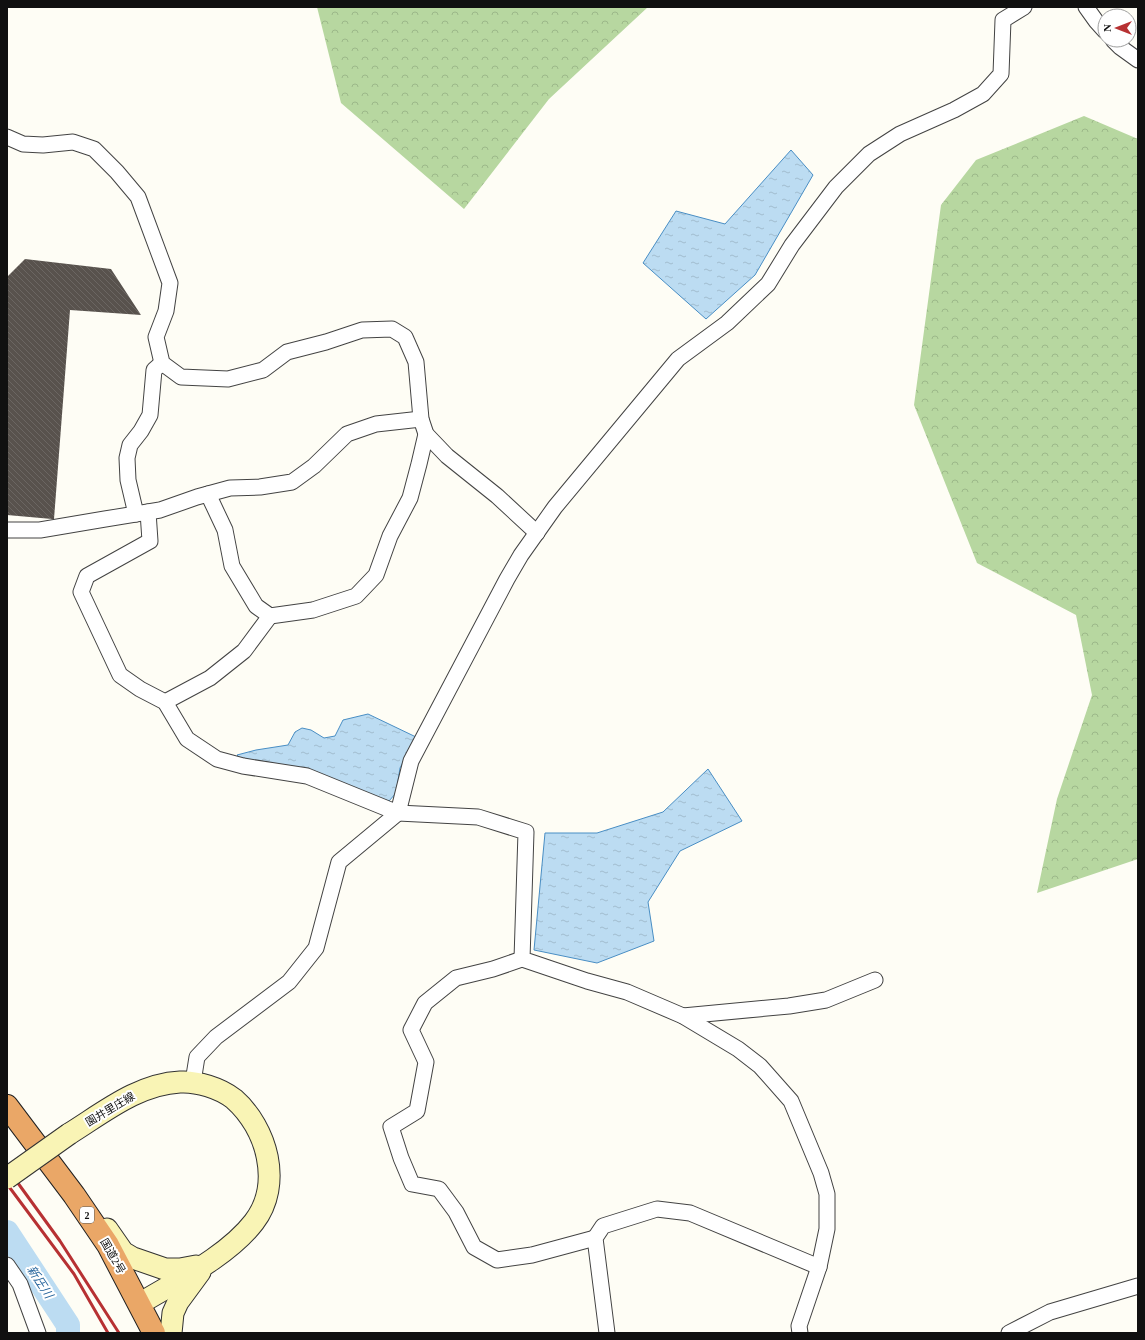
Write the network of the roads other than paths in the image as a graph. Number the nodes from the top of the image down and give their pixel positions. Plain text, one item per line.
1 (1024, 7) edge
2 (1086, 7) edge
3 (1097, 22) edge
4 (1121, 48) edge
5 (1138, 60) edge
6 (7, 137) edge
7 (162, 363) junction
8 (420, 419) junction
9 (426, 434) junction
10 (208, 494) junction
11 (142, 513) junction
12 (7, 530) edge
13 (537, 532) junction
14 (270, 616) junction
15 (165, 702) junction
16 (398, 812) junction
17 (522, 958) junction
18 (875, 980) dead end
19 (682, 1016) junction
20 (194, 1082) junction
21 (7, 1106) edge
22 (46, 1158) junction
23 (7, 1178) edge
24 (595, 1238) junction
25 (204, 1264) junction
26 (7, 1265) edge
27 (819, 1267) junction
28 (1138, 1286) edge
29 (139, 1304) junction
30 (38, 1333) edge
31 (154, 1333) edge
32 (171, 1333) edge
33 (607, 1333) edge
34 (800, 1333) edge
35 (1009, 1333) edge

1 - 13 street
2 - 3 street
4 - 5 street
6 - 7 street
7 - 8 street
7 - 11 street
8 - 9 street
8 - 10 street
9 - 13 street
9 - 14 street
10 - 11 street
10 - 14 street
11 - 12 street
11 - 15 street
13 - 16 street
14 - 15 street
15 - 16 street
16 - 17 street
16 - 20 street
17 - 19 street
17 - 24 street
18 - 19 street
19 - 27 street
20 - 23 main road, 園井里庄線, bridge
20 - 25 main road, 園井里庄線
21 - 22 highway, 国道2号 / 2
22 - 25 main road
22 - 29 highway, 国道2号 / 2
24 - 27 street
24 - 33 street
25 - 29 main road, 園井里庄線
25 - 32 main road
26 - 30 street
27 - 34 street
28 - 35 street
29 - 31 highway, 国道2号 / 2

